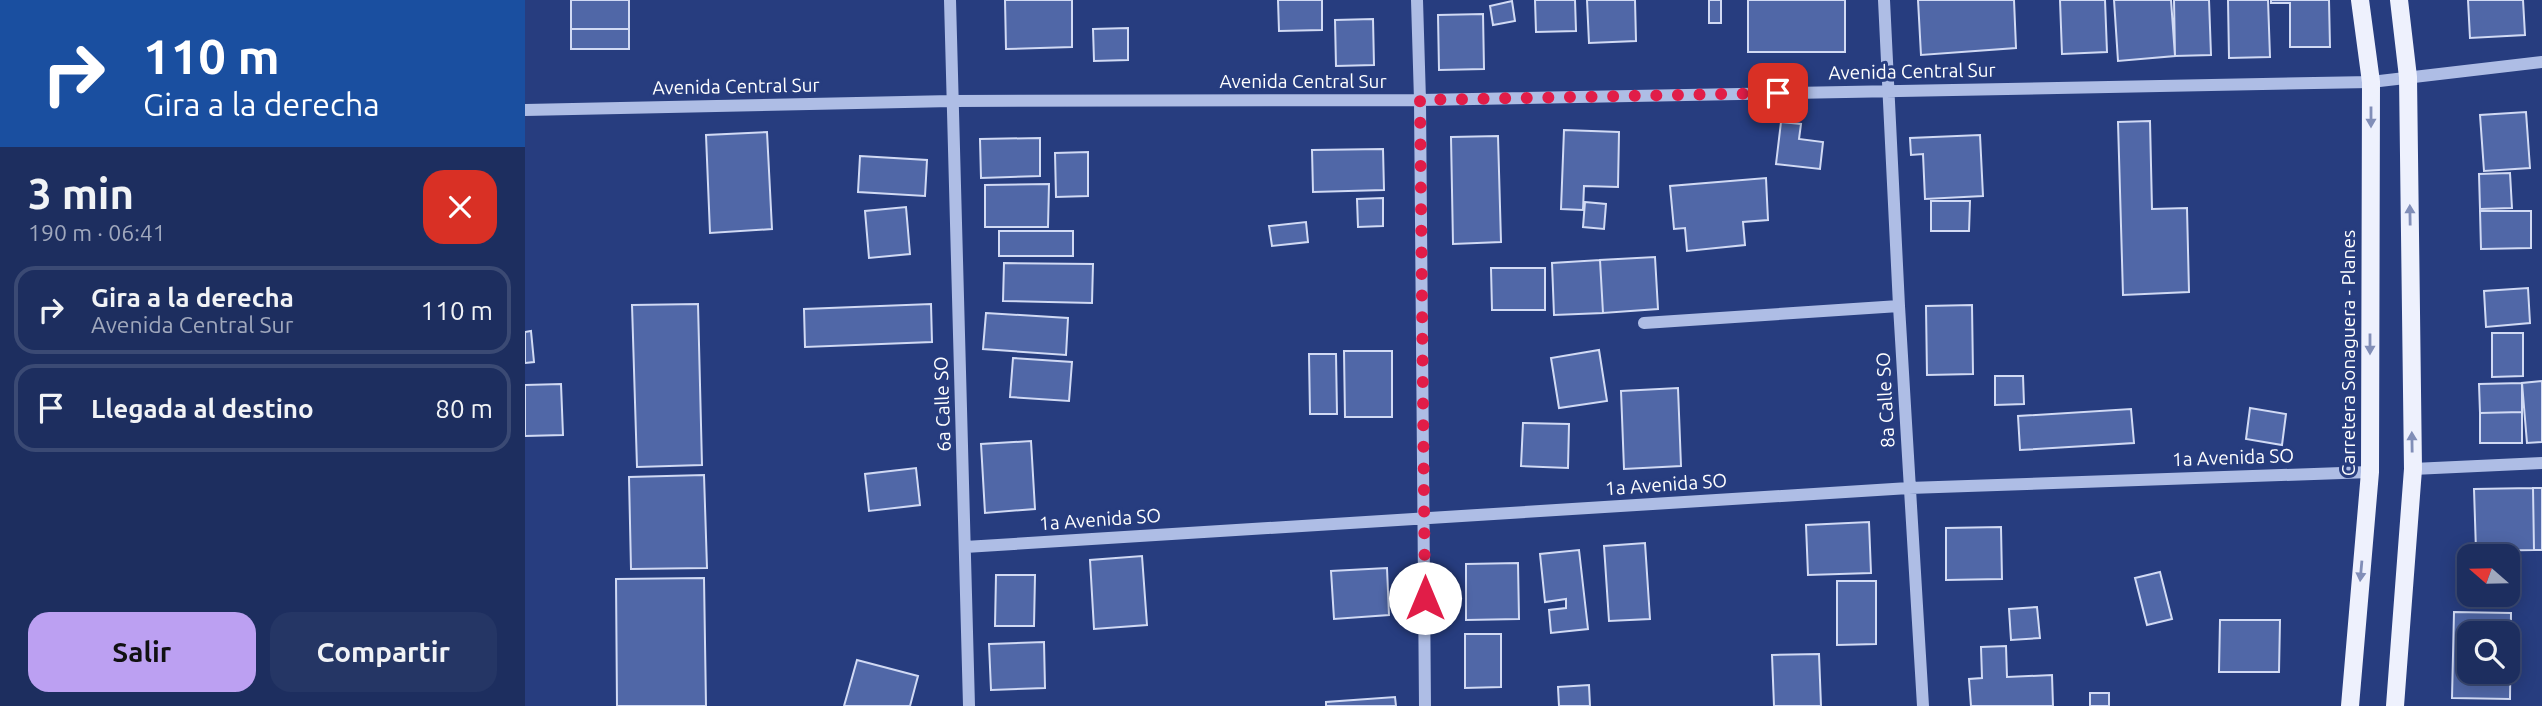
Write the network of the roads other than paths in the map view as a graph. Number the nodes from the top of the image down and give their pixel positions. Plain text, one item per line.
1 (950, 0) edge
2 (1417, 0) edge
3 (1884, 0) edge
4 (2360, 0) edge
5 (2399, 0) edge
6 (2542, 62) edge
7 (2408, 77) junction
8 (2371, 82) junction
9 (1888, 91) junction
10 (1420, 100) junction
11 (952, 101) junction
12 (525, 110) edge
13 (1899, 306) junction
14 (1644, 323) dead end
15 (2542, 463) edge
16 (2413, 470) junction
17 (2369, 472) junction
18 (1909, 488) junction
19 (1424, 518) junction
20 (965, 547) junction
21 (969, 706) edge
22 (1425, 706) edge
23 (1923, 706) edge
24 (2350, 706) edge
25 (2395, 706) edge

1 - 11 street, 6a Calle SO
2 - 10 street
3 - 9 street, 8a Calle SO
4 - 8 main road, Carretera Sonaguera - Planes
5 - 7 main road
6 - 7 street, Avenida Central Sur
7 - 8 street, Avenida Central Sur
16 -> 7 main road
8 - 9 street, Avenida Central Sur
8 -> 17 main road, Carretera Sonaguera - Planes
9 - 10 street, Avenida Central Sur
9 - 13 street, 8a Calle SO
10 - 11 street, Avenida Central Sur
10 - 19 street
11 - 12 street, Avenida Central Sur
11 - 20 street, 6a Calle SO
13 - 14 street
13 - 18 street, 8a Calle SO
15 - 16 street
16 - 25 main road
17 - 18 street, 1a Avenida SO
17 -> 24 main road, Carretera Sonaguera - Planes
18 - 19 street, 1a Avenida SO
18 - 23 street, 8a Calle SO
19 - 20 street, 1a Avenida SO
19 - 22 street
20 - 21 street, 6a Calle SO

